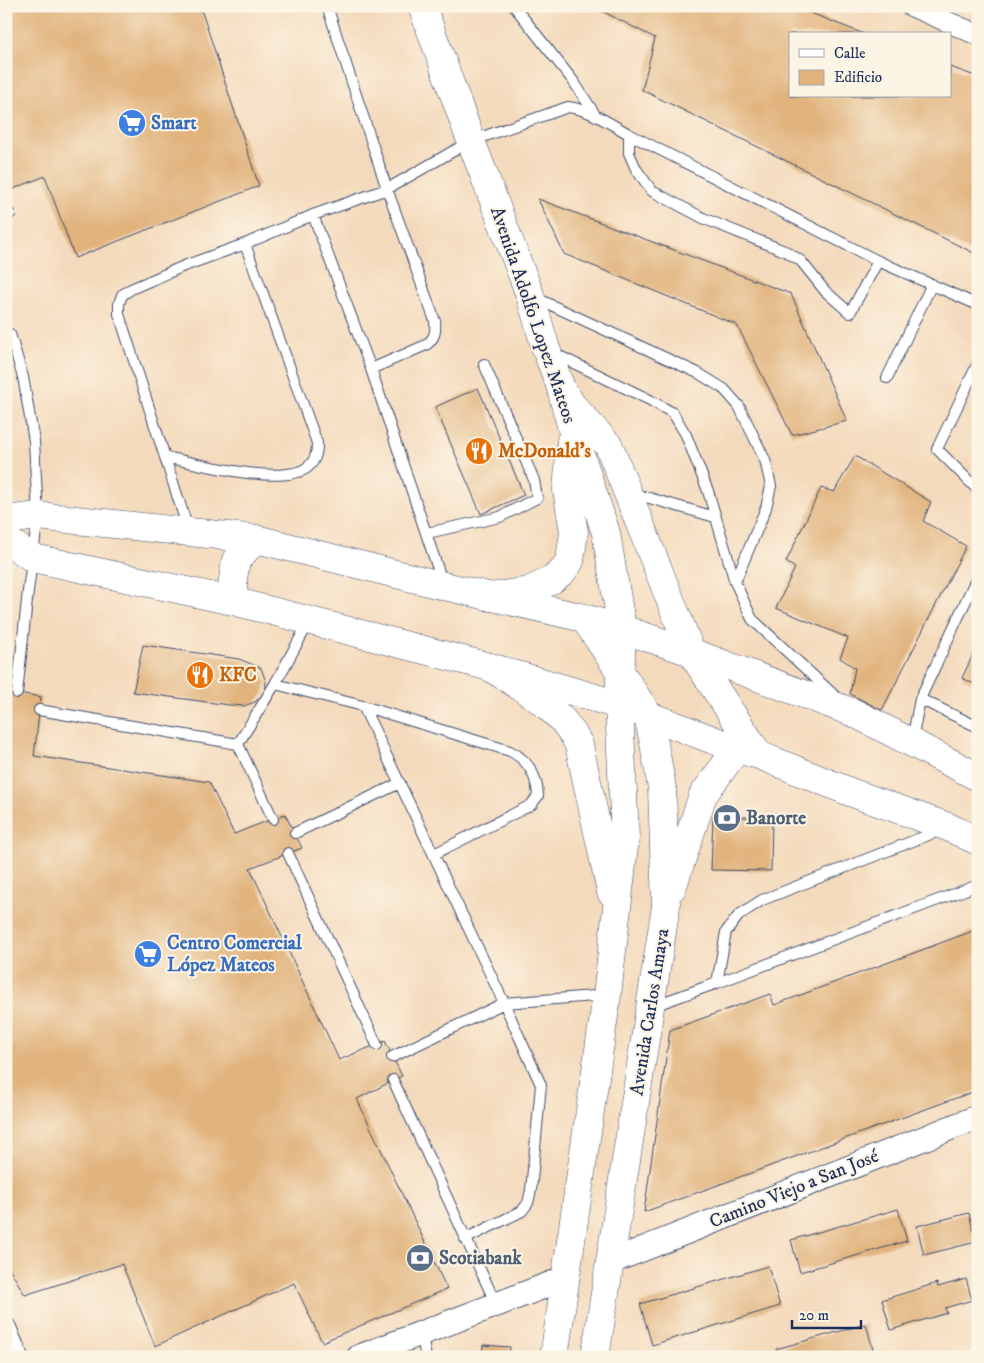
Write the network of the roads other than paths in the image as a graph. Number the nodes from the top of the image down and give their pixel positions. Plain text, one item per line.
1 (327, 6) edge
2 (422, 6) edge
3 (514, 6) edge
4 (910, 6) edge
5 (978, 35) edge
6 (594, 113) junction
7 (629, 134) junction
8 (471, 142) junction
9 (387, 189) junction
10 (313, 215) junction
11 (245, 244) junction
12 (878, 260) junction
13 (932, 284) junction
14 (530, 295) junction
15 (978, 305) edge
16 (10, 334) dead end
17 (546, 349) junction
18 (978, 363) edge
19 (484, 364) dead end
20 (370, 369) junction
21 (887, 378) dead end
22 (560, 385) junction
23 (572, 429) junction
24 (165, 457) junction
25 (978, 490) edge
26 (626, 491) junction
27 (38, 516) junction
28 (715, 517) junction
29 (6, 520) edge
30 (190, 532) junction
31 (427, 533) junction
32 (256, 539) junction
33 (6, 540) edge
34 (33, 558) junction
35 (978, 575) edge
36 (735, 582) junction
37 (444, 586) junction
38 (490, 597) junction
39 (233, 601) junction
40 (584, 618) junction
41 (310, 621) junction
42 (622, 629) junction
43 (691, 652) junction
44 (490, 667) junction
45 (621, 673) junction
46 (275, 684) junction
47 (18, 692) dead end
48 (920, 699) junction
49 (619, 705) junction
50 (363, 706) junction
51 (40, 710) dead end
52 (854, 713) junction
53 (648, 715) junction
54 (978, 727) edge
55 (912, 743) junction
56 (238, 744) junction
57 (748, 752) junction
58 (978, 778) edge
59 (400, 783) junction
60 (273, 819) dead end
61 (948, 827) junction
62 (294, 833) dead end
63 (978, 840) edge
64 (288, 853) dead end
65 (434, 854) junction
66 (978, 885) edge
67 (666, 906) junction
68 (616, 914) junction
69 (717, 983) junction
70 (607, 995) junction
71 (504, 1003) junction
72 (650, 1007) junction
73 (377, 1045) dead end
74 (392, 1056) dead end
75 (393, 1080) dead end
76 (978, 1117) edge
77 (465, 1239) junction
78 (610, 1262) junction
79 (566, 1278) junction
80 (496, 1304) junction
81 (6, 1328) edge
82 (421, 1333) junction
83 (18, 1357) edge
84 (359, 1357) edge
85 (426, 1357) edge
86 (554, 1357) edge
87 (595, 1357) edge

1 - 9 lane
2 - 8 main road, Avenida Adolfo Lopez Mateos
3 - 6 lane
4 - 5 street
6 - 7 lane
6 - 8 lane
7 - 12 lane
7 - 12 lane
8 - 9 lane
8 - 14 main road, Avenida Adolfo Lopez Mateos
9 - 10 lane
9 - 20 lane
10 - 11 lane
10 - 20 lane
11 - 24 lane
11 - 24 lane
12 - 13 lane
13 - 15 lane
13 - 21 lane
14 - 17 main road, Avenida Adolfo Lopez Mateos
14 - 36 lane
16 - 27 lane
17 - 22 main road, Avenida Adolfo Lopez Mateos
17 - 28 lane
18 - 25 lane
19 - 31 lane
20 - 31 lane
22 - 23 main road, Avenida Adolfo Lopez Mateos
22 - 26 main road
23 - 38 main road
23 - 42 main road, Avenida Adolfo Lopez Mateos
24 - 30 lane
26 - 28 lane
26 - 43 main road
27 - 29 main road
27 - 30 main road
27 - 34 lane
28 - 36 lane
30 - 32 main road
31 - 37 lane
32 - 37 main road
32 - 39 main road
33 - 34 main road
34 - 39 main road
34 - 47 lane
35 - 48 lane
36 - 52 lane
37 - 38 main road
38 - 40 main road
39 - 41 main road
40 - 42 main road
40 - 45 main road, Avenida Carlos Amaya
41 - 44 main road
41 - 46 lane
42 - 43 main road
42 - 45 main road
43 - 52 main road
43 - 57 main road
44 - 49 main road
44 - 68 main road
45 - 49 main road
45 - 53 main road, Avenida Carlos Amaya
46 - 50 lane
46 - 56 lane
48 - 54 lane
48 - 55 lane
49 - 53 main road
49 - 68 main road
50 - 59 lane
50 - 65 lane
51 - 56 lane
52 - 55 main road
53 - 57 main road
53 - 67 main road, Avenida Carlos Amaya
55 - 58 main road
56 - 60 lane
57 - 61 main road
57 - 67 main road
59 - 62 lane
59 - 65 lane
61 - 63 main road
61 - 69 lane
64 - 73 lane
65 - 71 lane
66 - 69 lane
67 - 72 main road, Avenida Carlos Amaya
68 - 70 main road
69 - 72 lane
70 - 71 lane
70 - 79 main road
71 - 74 lane
71 - 77 lane
72 - 78 main road, Avenida Carlos Amaya
75 - 77 lane
76 - 78 street, Camino Viejo a San José
77 - 80 lane
78 - 87 main road, Avenida Carlos Amaya
79 - 80 street
79 - 86 main road
80 - 82 street
81 - 83 street
82 - 84 street
82 - 85 lane

